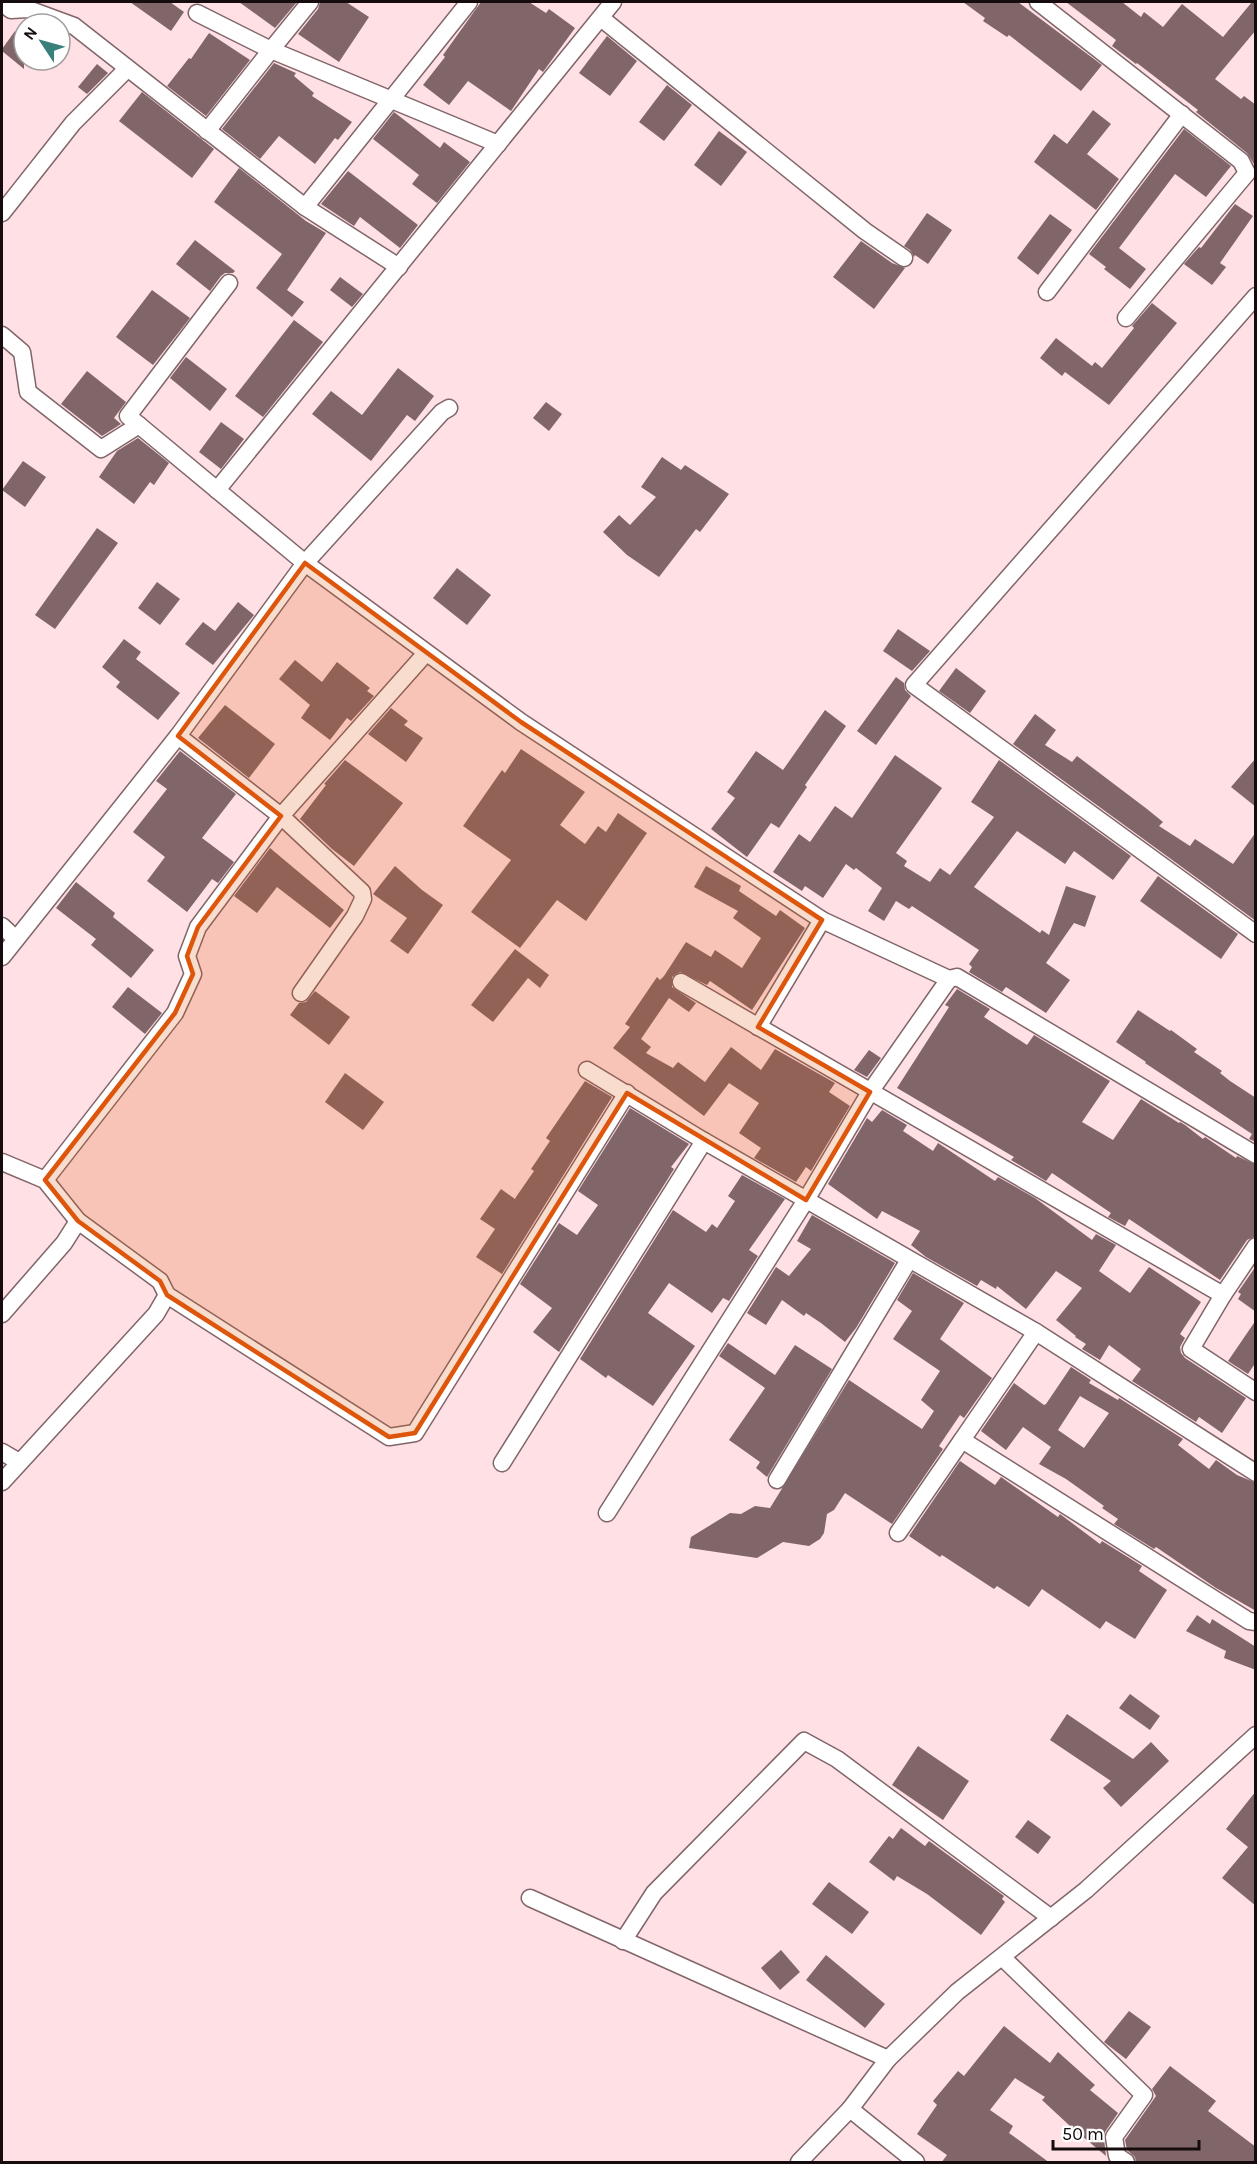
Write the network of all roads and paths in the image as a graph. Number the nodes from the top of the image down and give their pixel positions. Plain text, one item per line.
1 (310, 2) edge
2 (470, 2) edge
3 (613, 2) edge
4 (1038, 2) edge
5 (5, 11) edge
6 (197, 13) dead end
7 (601, 18) junction
8 (271, 50) junction
9 (127, 69) junction
10 (391, 101) junction
11 (1182, 114) junction
12 (207, 131) junction
13 (498, 144) junction
14 (306, 207) junction
15 (2, 213) edge
16 (904, 258) dead end
17 (399, 267) junction
18 (229, 283) dead end
19 (1047, 292) dead end
20 (1256, 296) edge
21 (1126, 318) dead end
22 (2, 335) edge
23 (449, 408) dead end
24 (139, 425) junction
25 (217, 490) junction
26 (305, 563) junction
27 (426, 653) junction
28 (178, 736) junction
29 (281, 816) junction
30 (822, 920) junction
31 (2, 926) edge
32 (1256, 934) edge
33 (16, 939) junction
34 (2, 957) edge
35 (949, 979) junction
36 (681, 982) dead end
37 (301, 993) dead end
38 (759, 1027) junction
39 (587, 1070) dead end
40 (870, 1092) junction
41 (627, 1093) junction
42 (704, 1141) junction
43 (1256, 1155) edge
44 (2, 1162) edge
45 (45, 1180) junction
46 (806, 1200) junction
47 (78, 1221) junction
48 (1256, 1245) edge
49 (909, 1260) junction
50 (167, 1295) junction
51 (1222, 1295) junction
52 (2, 1314) edge
53 (1036, 1332) junction
54 (1256, 1392) edge
55 (962, 1440) junction
56 (2, 1452) edge
57 (19, 1462) junction
58 (502, 1463) dead end
59 (1256, 1473) edge
60 (777, 1480) dead end
61 (2, 1482) edge
62 (606, 1513) dead end
63 (897, 1533) dead end
64 (1256, 1622) edge
65 (1256, 1736) edge
66 (530, 1898) dead end
67 (1051, 1918) junction
68 (623, 1941) junction
69 (1002, 1956) junction
70 (888, 2059) junction
71 (850, 2109) junction
72 (799, 2163) edge
73 (916, 2163) edge
74 (1126, 2163) edge

1 - 8 street
2 - 10 street
3 - 7 street
4 - 11 street
5 - 9 street
6 - 8 street
7 - 13 street
7 - 16 street
8 - 10 street
8 - 12 street
9 - 12 street
9 - 15 street
10 - 13 street
10 - 14 street
11 - 19 street
11 - 21 street
12 - 14 street
13 - 17 street
14 - 17 street
17 - 25 street
18 - 24 street
20 - 32 street
22 - 24 street
23 - 26 street
24 - 25 street
25 - 26 street
26 - 27 street
26 - 28 street
27 - 29 street
27 - 30 street
28 - 29 street
28 - 33 street
29 - 37 street
29 - 45 street
30 - 35 street
30 - 38 street
31 - 33 street
33 - 34 street
35 - 40 street
35 - 43 street
36 - 38 street
38 - 40 street
39 - 41 street
40 - 46 street
40 - 51 street
41 - 42 street
41 - 50 street
42 - 46 street
42 - 58 street
44 - 45 street
45 - 47 street
46 - 49 street
46 - 62 street
47 - 50 street
47 - 52 street
48 - 51 street
49 - 53 street
49 - 60 street
50 - 57 street
51 - 54 street
53 - 55 street
53 - 59 street
55 - 63 street
55 - 64 street
56 - 57 street
57 - 61 street
65 - 67 street
66 - 68 street
67 - 68 street
67 - 69 street
68 - 70 street
69 - 70 street
69 - 74 street
70 - 71 street
71 - 72 street
71 - 73 street

